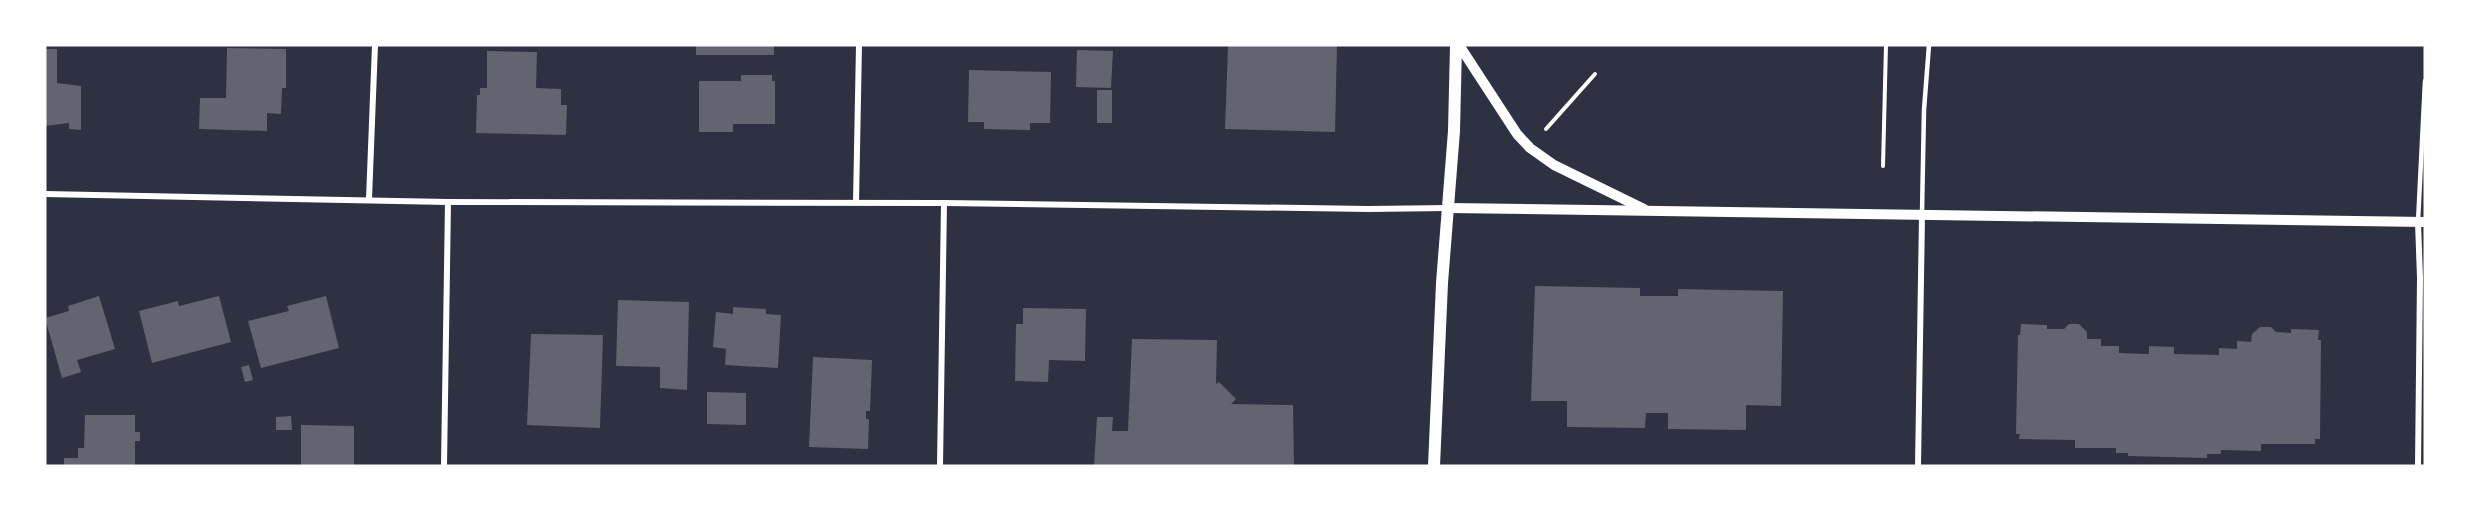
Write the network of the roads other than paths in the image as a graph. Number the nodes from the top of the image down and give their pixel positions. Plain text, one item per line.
1 (375, 45) edge
2 (859, 45) edge
3 (1457, 45) edge
4 (1929, 45) edge
5 (2425, 81) edge
6 (45, 194) edge
7 (369, 199) junction
8 (448, 202) junction
9 (856, 202) junction
10 (944, 203) junction
11 (1448, 208) junction
12 (1647, 210) junction
13 (1922, 216) junction
14 (2421, 222) edge
15 (444, 466) edge
16 (940, 466) edge
17 (1434, 466) edge
18 (1918, 466) edge
19 (2418, 466) edge

1 - 7 street
2 - 9 street
3 - 11 main road
3 - 12 street
4 - 13 lane
5 - 14 lane
6 - 7 street
7 - 8 street
8 - 9 street
8 - 15 street
9 - 10 street
10 - 11 street
10 - 16 street
11 - 12 street
11 - 17 main road
12 - 13 street
13 - 14 street
13 - 18 street
14 - 19 street

